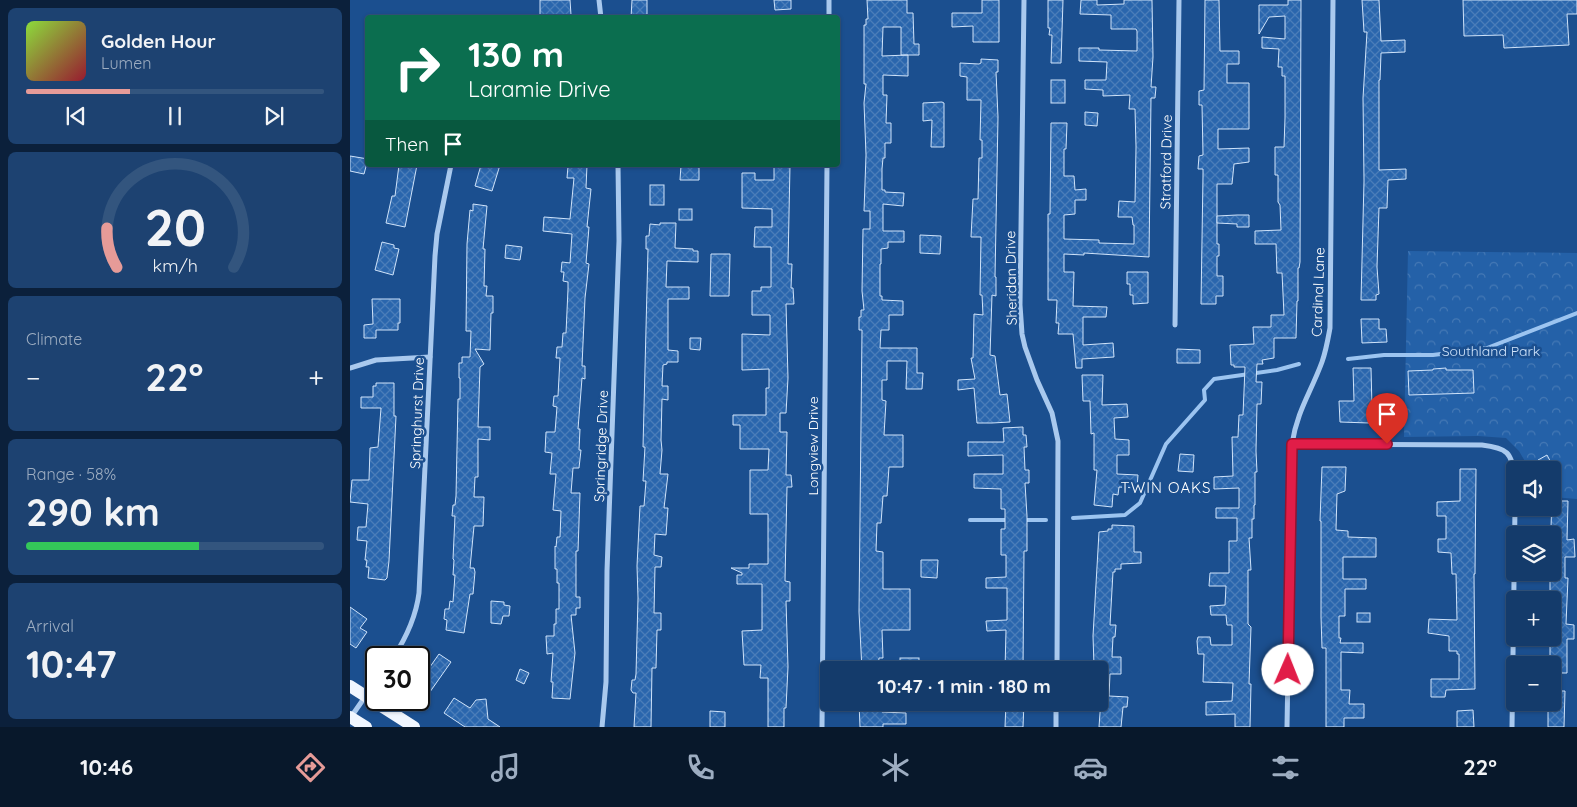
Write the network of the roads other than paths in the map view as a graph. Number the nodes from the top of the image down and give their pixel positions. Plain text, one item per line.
1 (599, 0) edge
2 (829, 0) edge
3 (1024, 0) edge
4 (1179, 0) edge
5 (1333, 0) edge
6 (601, 15) edge
7 (829, 15) edge
8 (451, 167) edge
9 (618, 167) edge
10 (827, 167) edge
11 (1175, 325) dead end
12 (430, 357) junction
13 (350, 368) edge
14 (1292, 444) junction
15 (1512, 461) edge
16 (1515, 516) edge
17 (400, 646) edge
18 (1057, 661) edge
19 (350, 686) edge
20 (365, 696) joint
21 (389, 711) edge
22 (1056, 711) edge
23 (350, 717) edge
24 (366, 727) edge
25 (414, 727) edge
26 (602, 727) edge
27 (822, 727) edge
28 (1056, 727) edge
29 (1287, 727) edge
30 (1512, 727) edge

1 - 6 street
2 - 7 street
3 - 18 street, Sheridan Drive
4 - 11 street, Stratford Drive
5 - 14 street, Cardinal Lane
8 - 12 street, Springhurst Drive
9 - 26 street, Springridge Drive
10 - 27 street, Longview Drive
12 - 13 street
12 - 17 street, Springhurst Drive
14 - 15 street
14 - 29 street, Cardinal Lane
16 - 30 street
19 - 20 main road
20 - 23 street
21 - 25 main road
22 - 28 street
23 - 24 main road

